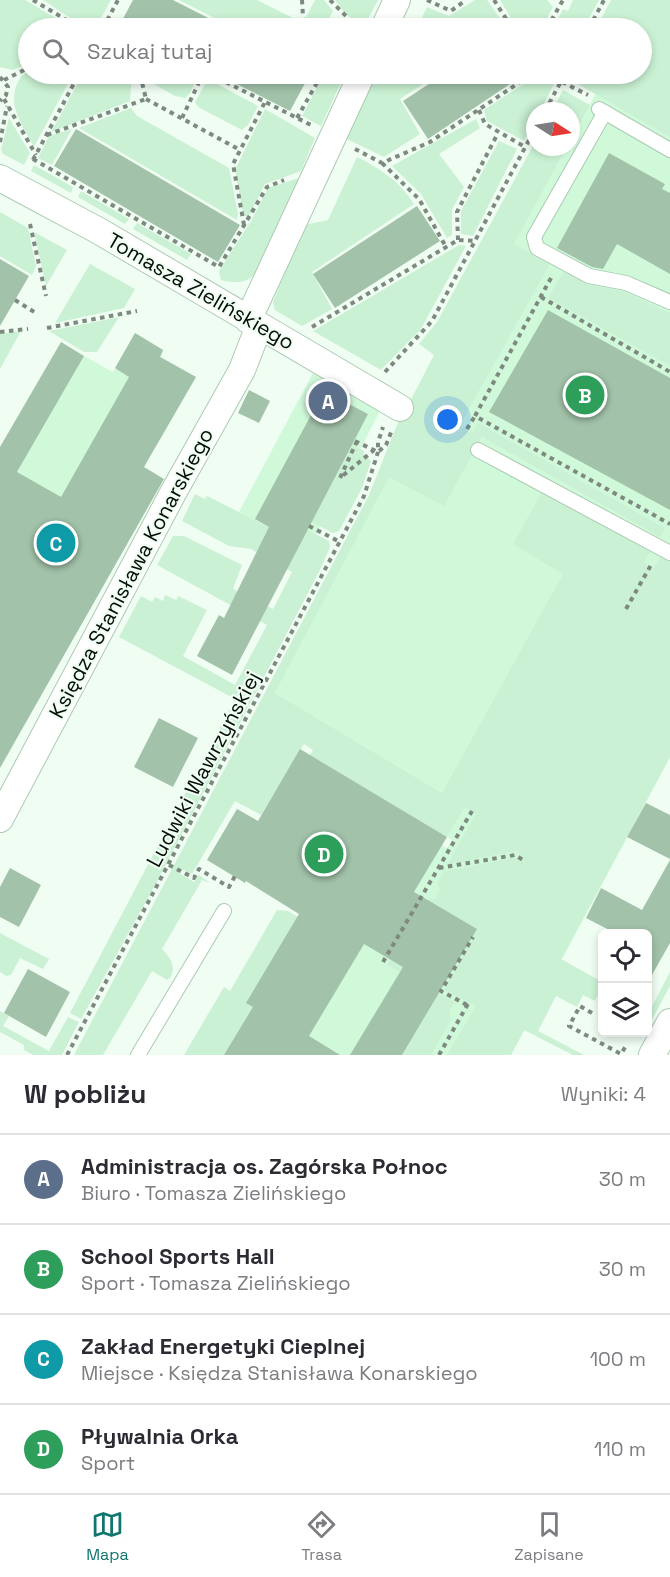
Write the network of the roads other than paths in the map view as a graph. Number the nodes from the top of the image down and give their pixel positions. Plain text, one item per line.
1 (397, 0) edge
2 (389, 18) edge
3 (357, 84) edge
4 (670, 150) edge
5 (0, 178) edge
6 (670, 303) edge
7 (254, 323) junction
8 (393, 404) road end
9 (478, 450) dead end
10 (670, 553) edge
11 (0, 819) edge
12 (224, 911) dead end
13 (670, 1022) edge
14 (138, 1055) edge
15 (652, 1055) edge

1 - 2 street
3 - 7 street, Księdza Stanisława Konarskiego
4 - 6 lane
5 - 7 street, Tomasza Zielińskiego
7 - 8 street, Tomasza Zielińskiego
7 - 11 street, Księdza Stanisława Konarskiego
9 - 10 lane
12 - 14 lane
13 - 15 street

